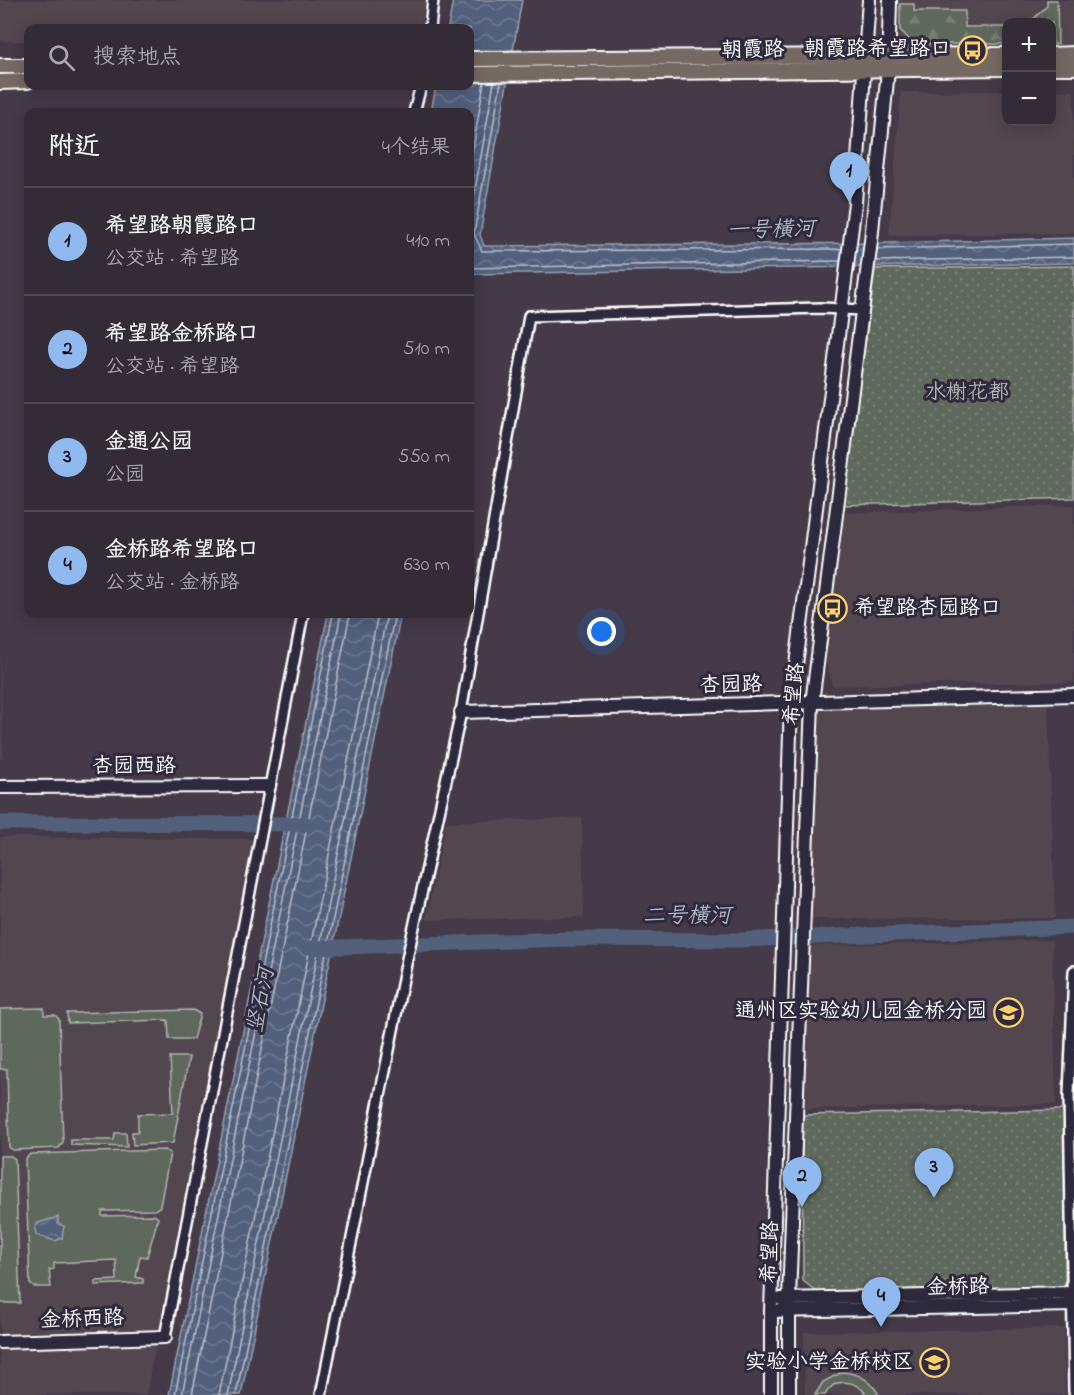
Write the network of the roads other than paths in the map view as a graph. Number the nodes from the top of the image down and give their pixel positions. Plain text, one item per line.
1 (434, 0) edge
2 (869, 0) edge
3 (890, 0) edge
4 (431, 24) edge
5 (1056, 54) edge
6 (1074, 54) edge
7 (864, 55) junction
8 (1002, 55) edge
9 (887, 56) junction
10 (474, 59) edge
11 (0, 66) edge
12 (24, 66) edge
13 (1056, 67) edge
14 (1074, 67) edge
15 (1002, 68) edge
16 (888, 70) junction
17 (864, 71) junction
18 (474, 74) edge
19 (24, 81) edge
20 (0, 82) edge
21 (421, 90) edge
22 (415, 108) edge
23 (841, 308) junction
24 (862, 310) junction
25 (302, 618) edge
26 (1074, 695) edge
27 (812, 703) junction
28 (791, 704) junction
29 (461, 712) junction
30 (269, 786) junction
31 (0, 787) edge
32 (1074, 971) edge
33 (1074, 1293) edge
34 (789, 1298) junction
35 (772, 1305) junction
36 (1074, 1305) edge
37 (790, 1311) junction
38 (165, 1337) joint
39 (0, 1342) edge
40 (1074, 1392) edge
41 (321, 1395) edge
42 (771, 1395) edge
43 (789, 1395) edge

1 - 4 street
2 - 7 main road, 希望路
3 - 9 main road, 希望路
5 - 6 main road
7 - 9 main road, 朝霞路
7 - 10 main road, 朝霞路
7 - 17 main road, 希望路
8 - 9 main road, 朝霞路
9 - 16 main road, 希望路
11 - 12 main road
13 - 14 main road
15 - 16 main road, 朝霞路
16 - 17 main road, 朝霞路
16 - 24 main road, 希望路
17 - 18 main road, 朝霞路
17 - 23 main road, 希望路
19 - 20 main road
21 - 22 street
23 - 24 street
23 - 28 main road, 希望路
23 - 29 street
24 - 27 main road, 希望路
25 - 30 street
26 - 27 main road, 杏园路
27 - 28 main road, 杏园路
27 - 34 main road, 希望路
28 - 29 main road, 杏园路
28 - 35 main road, 希望路
29 - 41 street
30 - 31 main road, 杏园西路
30 - 38 street
32 - 36 street
33 - 34 main road, 金桥路
34 - 35 main road, 金桥路
34 - 37 main road, 希望路
35 - 37 main road, 金桥路
35 - 42 main road, 希望路
36 - 37 main road, 金桥路
36 - 40 street
37 - 43 main road, 希望路
38 - 39 main road, 金桥西路

